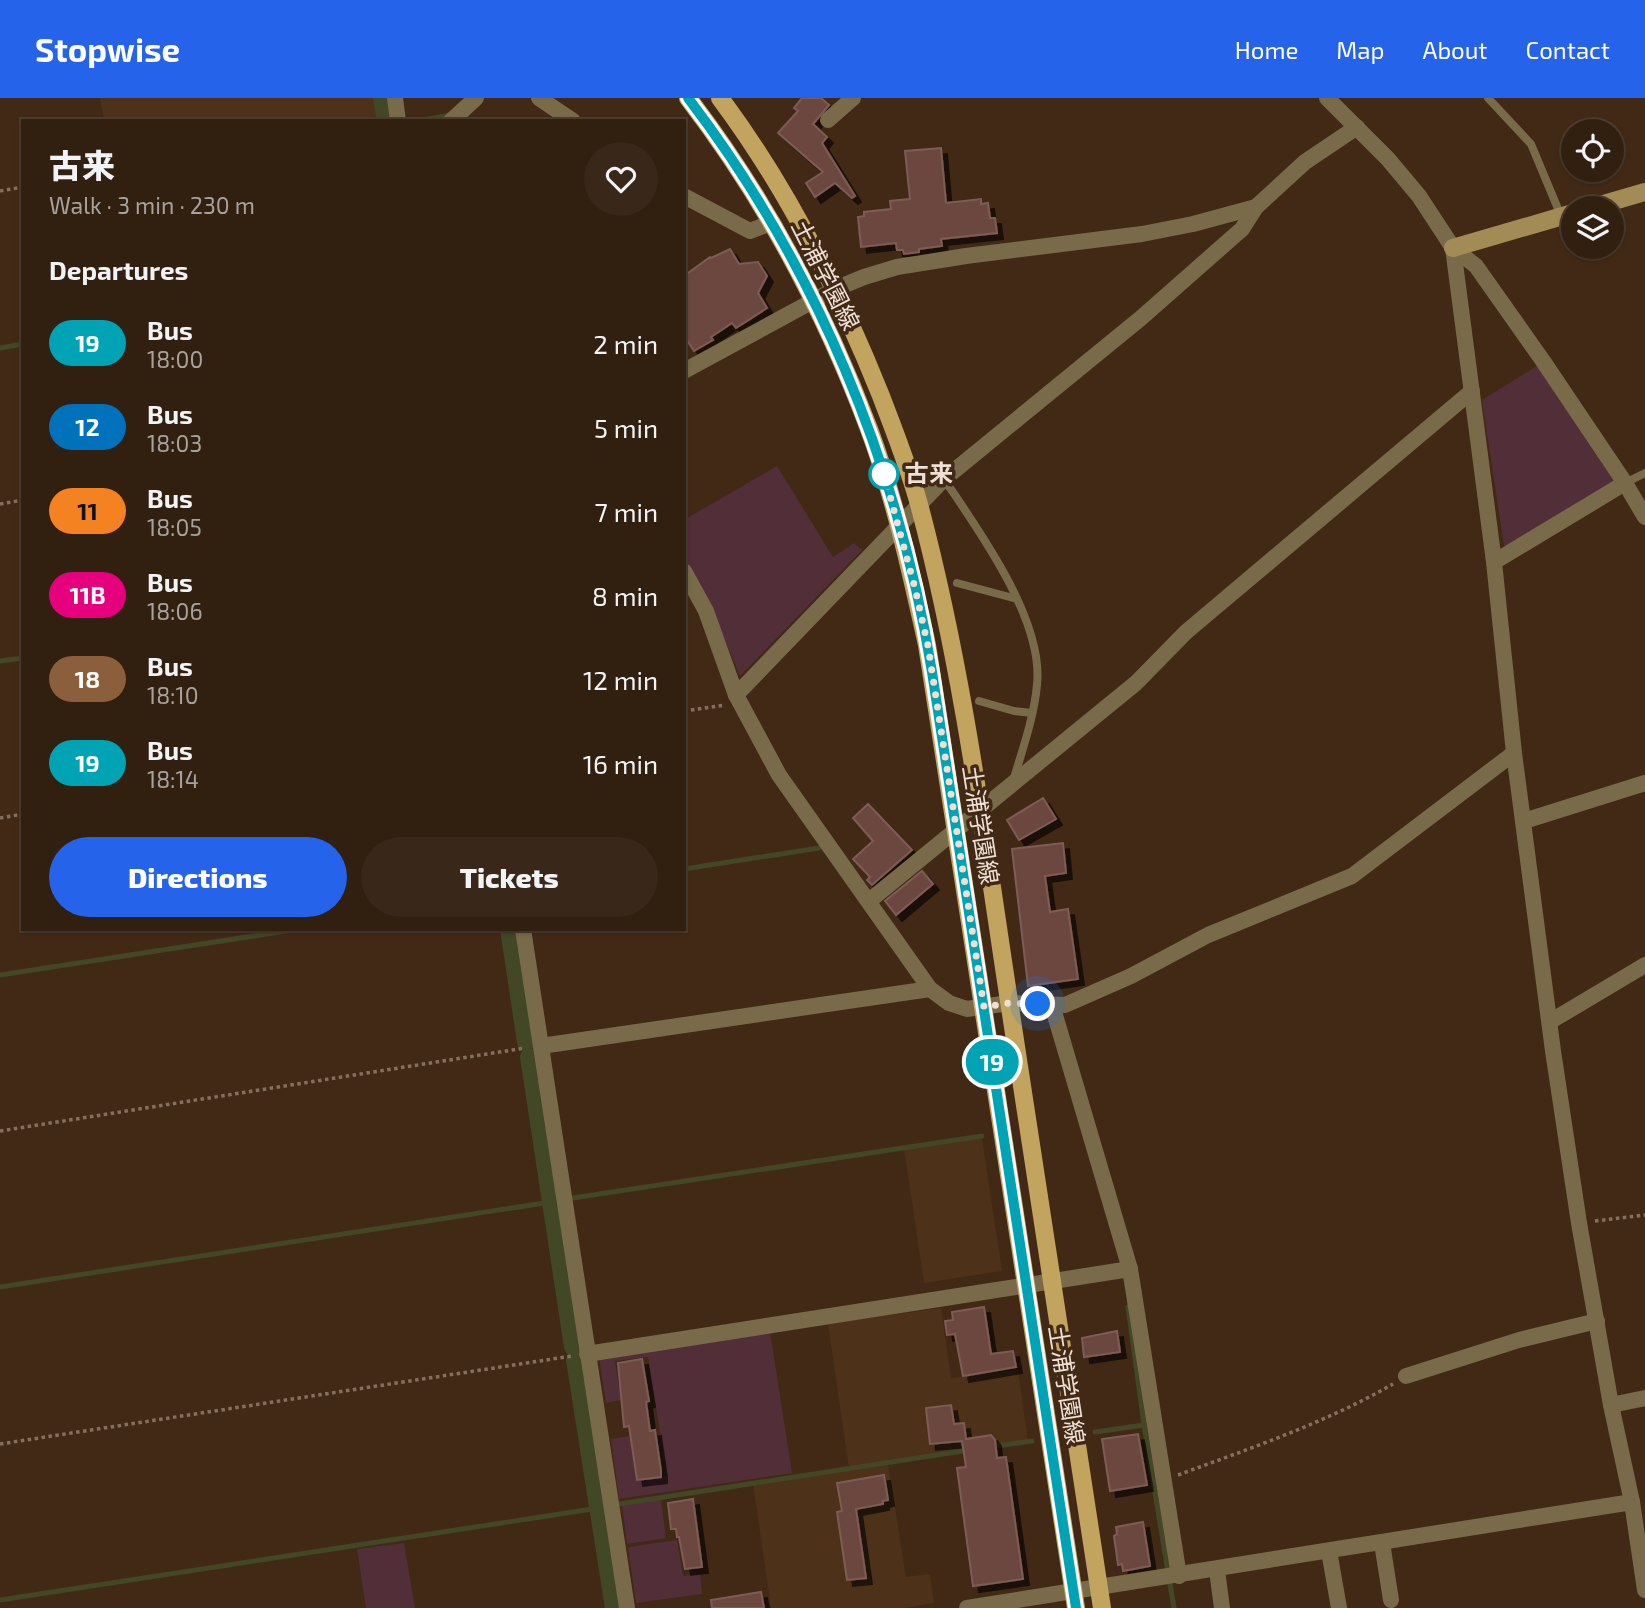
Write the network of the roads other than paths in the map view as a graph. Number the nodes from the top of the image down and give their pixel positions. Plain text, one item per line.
1 (395, 98) edge
2 (477, 98) edge
3 (539, 98) edge
4 (688, 98) edge
5 (720, 98) edge
6 (853, 98) edge
7 (1328, 98) edge
8 (1488, 98) edge
9 (398, 119) edge
10 (453, 119) edge
11 (570, 119) edge
12 (828, 120) dead end
13 (1357, 127) junction
14 (1645, 192) edge
15 (686, 197) edge
16 (1624, 198) edge
17 (1561, 203) edge
18 (1256, 207) junction
19 (1561, 217) edge
20 (771, 223) junction
21 (1453, 248) junction
22 (835, 289) junction
23 (813, 301) junction
24 (686, 369) edge
25 (1472, 391) junction
26 (1645, 472) edge
27 (944, 479) junction
28 (1625, 483) junction
29 (919, 504) junction
30 (1645, 517) edge
31 (899, 526) junction
32 (1494, 562) junction
33 (686, 575) edge
34 (957, 583) dead end
35 (1017, 599) junction
36 (736, 695) junction
37 (979, 701) dead end
38 (1032, 713) junction
39 (1514, 753) junction
40 (1645, 783) edge
41 (1012, 785) junction
42 (981, 812) junction
43 (1524, 821) junction
44 (957, 830) junction
45 (869, 901) junction
46 (523, 931) edge
47 (1645, 965) edge
48 (930, 989) junction
49 (1009, 1003) junction
50 (1052, 1005) junction
51 (984, 1007) junction
52 (1551, 1021) junction
53 (541, 1046) junction
54 (1130, 1269) junction
55 (1051, 1283) junction
56 (1026, 1286) junction
57 (1597, 1321) junction
58 (587, 1354) junction
59 (1406, 1376) road end
60 (1645, 1398) edge
61 (1611, 1405) junction
62 (1632, 1502) junction
63 (1382, 1543) junction
64 (1329, 1551) junction
65 (1217, 1570) junction
66 (1178, 1576) junction
67 (1099, 1587) junction
68 (1645, 1590) edge
69 (1074, 1599) edge
70 (1391, 1600) dead end
71 (627, 1608) edge
72 (967, 1608) edge
73 (1102, 1608) edge
74 (1222, 1608) edge
75 (1339, 1608) edge

1 - 9 street
2 - 10 street
3 - 11 street
4 - 20 main road, 土浦学園線
5 - 22 main road, 土浦学園線
6 - 12 street
7 - 13 street
8 - 17 lane
13 - 18 street
13 - 21 street
14 - 16 street
15 - 20 street
18 - 22 street
18 - 27 street
19 - 21 street
20 - 23 main road, 土浦学園線
21 - 25 street
21 - 28 street
22 - 23 street
22 - 29 main road, 土浦学園線
23 - 24 street
23 - 31 main road, 土浦学園線
25 - 32 street
25 - 41 street
26 - 28 lane
27 - 29 street
27 - 35 lane
28 - 30 street
28 - 32 street
29 - 31 street
29 - 42 main road, 土浦学園線
31 - 36 street
31 - 44 main road, 土浦学園線
32 - 39 street
33 - 36 street
34 - 35 lane
35 - 38 lane
36 - 45 street
37 - 38 lane
38 - 41 lane
39 - 43 street
39 - 50 street
40 - 43 street
41 - 42 street
42 - 44 street
42 - 49 main road, 土浦学園線
43 - 52 street
44 - 45 street
44 - 51 main road, 土浦学園線
45 - 48 street
46 - 53 street
47 - 52 street
48 - 51 street
48 - 53 street
49 - 50 street
49 - 51 street
49 - 55 main road, 土浦学園線
50 - 54 street
51 - 56 main road, 土浦学園線
52 - 57 street
53 - 58 street
54 - 55 street
54 - 66 street
55 - 56 street
55 - 67 main road, 土浦学園線
56 - 58 street
56 - 69 main road, 土浦学園線
57 - 59 street
57 - 61 street
58 - 71 street
60 - 61 street
61 - 62 street
62 - 63 street
62 - 68 street
63 - 64 street
63 - 70 street
64 - 65 street
64 - 75 street
65 - 66 street
65 - 74 street
66 - 67 street
67 - 69 street
67 - 73 main road, 土浦学園線
69 - 72 street

